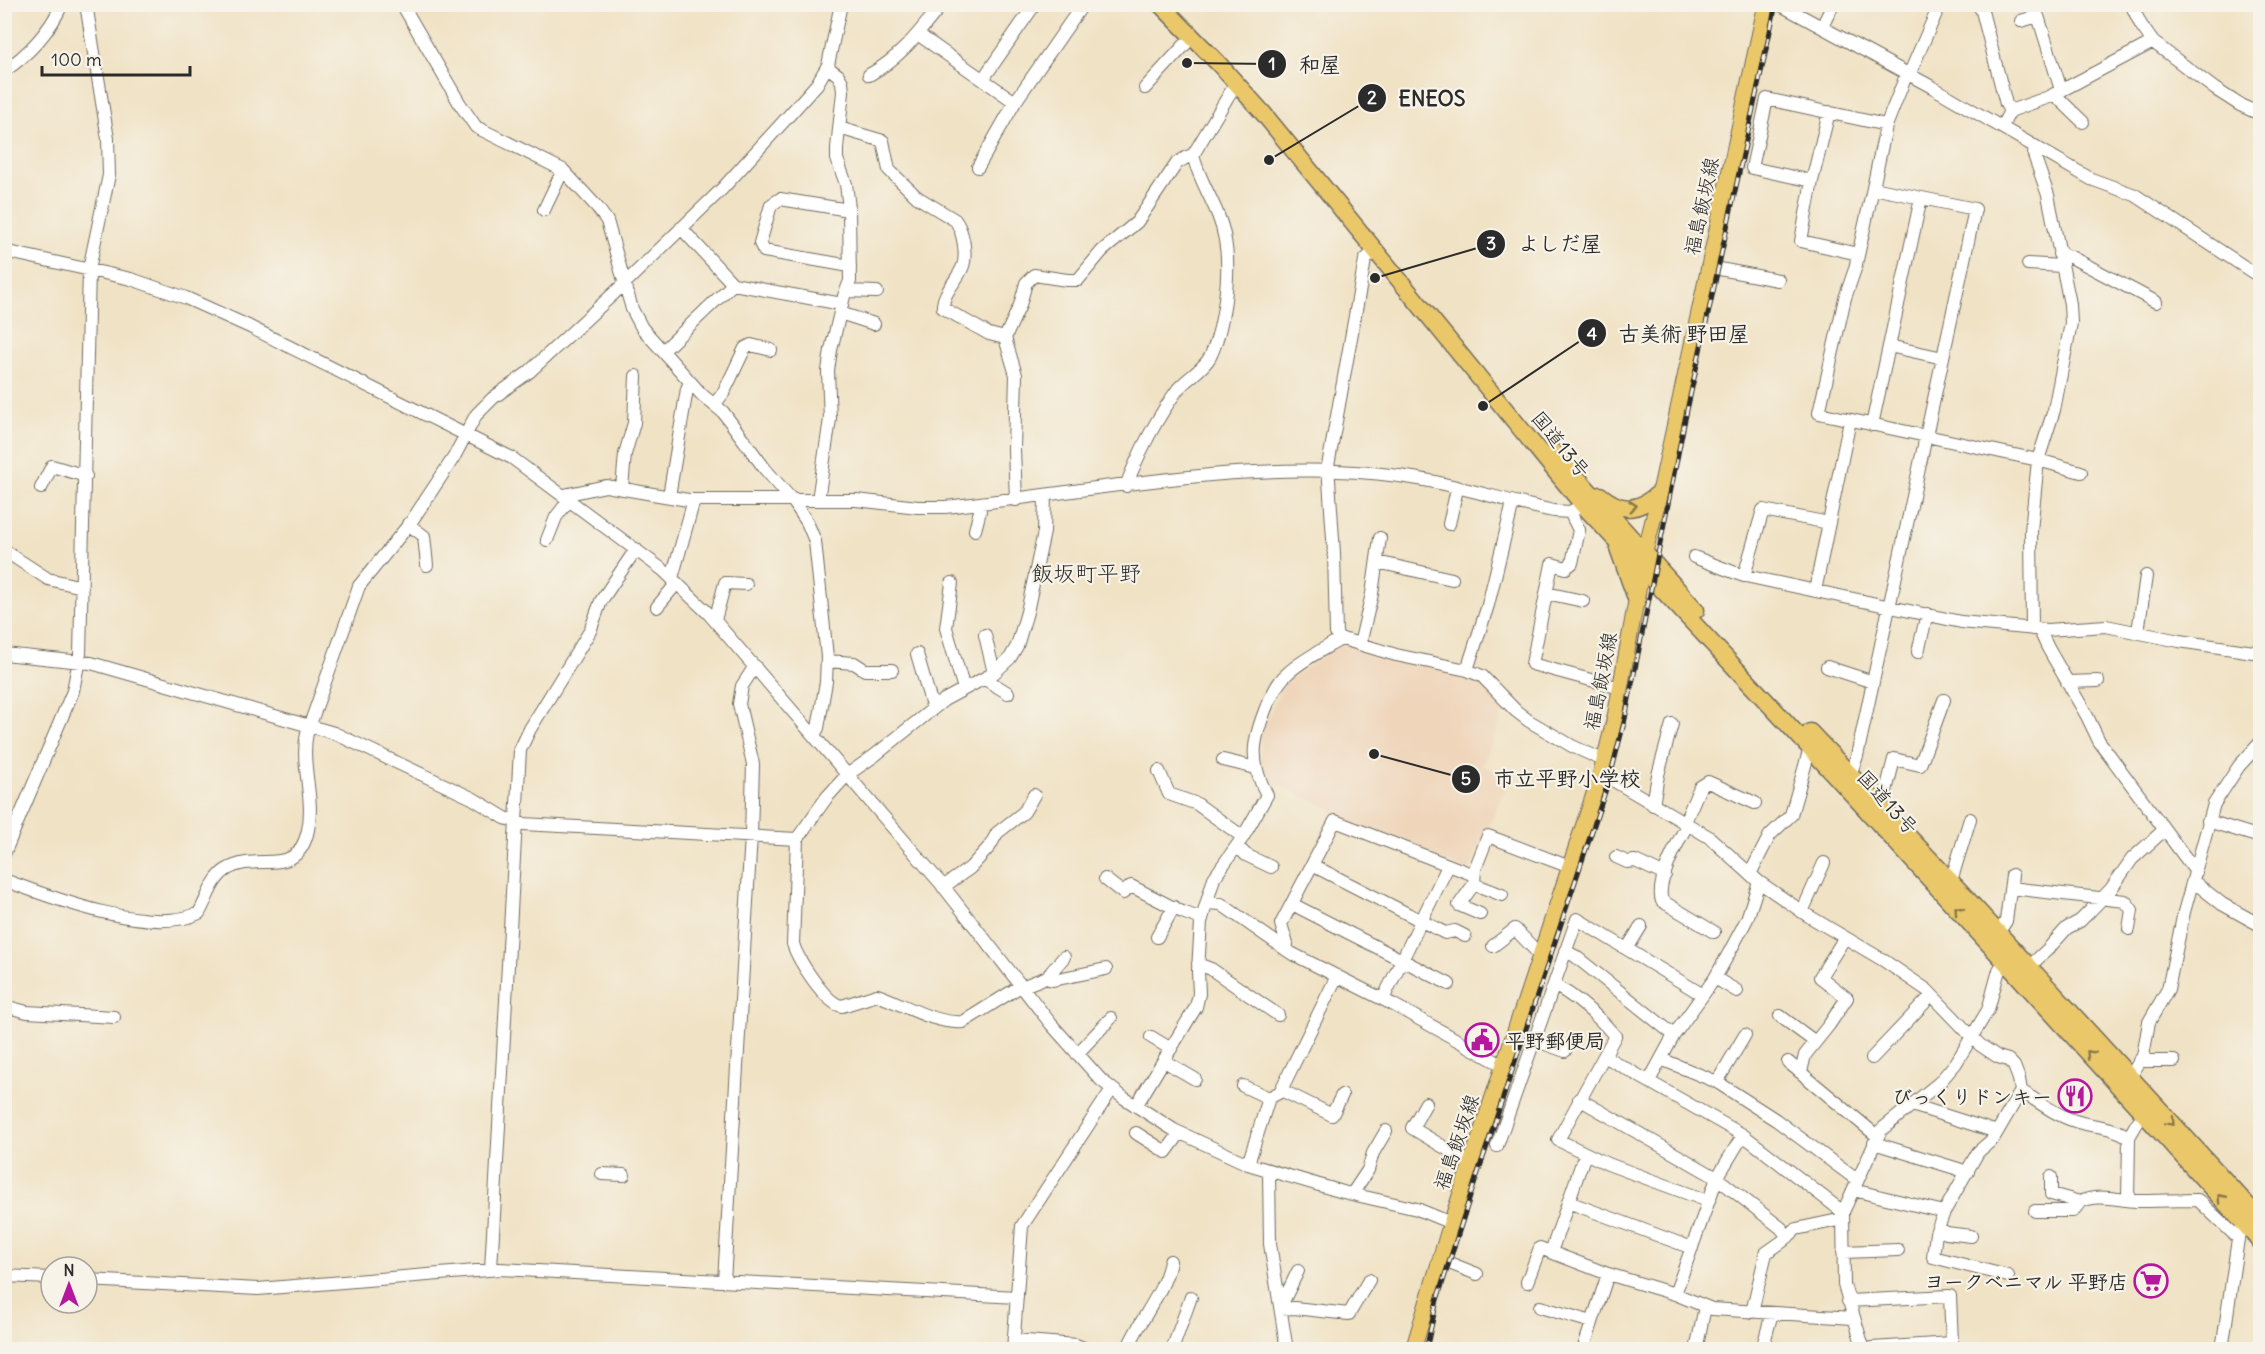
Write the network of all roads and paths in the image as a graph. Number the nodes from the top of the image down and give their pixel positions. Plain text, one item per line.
1 (62, 4) edge
2 (86, 4) edge
3 (402, 4) edge
4 (841, 4) edge
5 (942, 4) edge
6 (1035, 4) edge
7 (1083, 4) edge
8 (1160, 4) edge
9 (1766, 4) edge
10 (1779, 4) edge
11 (1833, 4) edge
12 (1940, 4) edge
13 (1978, 4) edge
14 (2132, 4) edge
15 (2021, 21) dead end
16 (1821, 27) junction
17 (919, 34) junction
18 (1192, 37) junction
19 (2153, 42) junction
20 (827, 67) junction
21 (4, 70) edge
22 (1908, 74) junction
23 (869, 75) dead end
24 (983, 79) junction
25 (1236, 83) junction
26 (1145, 88) dead end
27 (2057, 92) junction
28 (1015, 102) junction
29 (2010, 111) junction
30 (1829, 112) junction
31 (2260, 114) edge
32 (2083, 123) dead end
33 (1886, 125) junction
34 (2002, 126) junction
35 (839, 128) junction
36 (2035, 146) junction
37 (1193, 155) junction
38 (978, 167) dead end
39 (563, 170) junction
40 (1812, 181) junction
41 (1873, 188) junction
42 (1921, 198) junction
43 (544, 210) dead end
44 (849, 210) junction
45 (681, 228) junction
46 (4, 251) edge
47 (1374, 251) junction
48 (1858, 254) junction
49 (2060, 260) junction
50 (2028, 264) dead end
51 (850, 266) junction
52 (1709, 267) junction
53 (90, 269) junction
54 (2260, 277) edge
55 (1778, 280) dead end
56 (624, 284) junction
57 (733, 284) junction
58 (846, 291) junction
59 (877, 291) dead end
60 (2156, 302) dead end
61 (841, 309) junction
62 (874, 324) dead end
63 (1005, 338) junction
64 (1889, 346) junction
65 (771, 350) dead end
66 (663, 351) junction
67 (1943, 358) junction
68 (636, 376) dead end
69 (690, 382) junction
70 (1489, 387) junction
71 (714, 405) junction
72 (1850, 420) junction
73 (1872, 425) junction
74 (465, 434) junction
75 (1539, 436) junction
76 (1926, 437) junction
77 (2038, 460) junction
78 (1327, 472) junction
79 (2081, 472) dead end
80 (86, 476) junction
81 (1126, 486) junction
82 (41, 488) dead end
83 (622, 488) junction
84 (1457, 489) junction
85 (1660, 492) junction
86 (669, 496) junction
87 (1046, 496) junction
88 (567, 497) junction
89 (694, 500) junction
90 (818, 500) junction
91 (1016, 500) junction
92 (793, 501) junction
93 (1513, 503) junction
94 (979, 504) junction
95 (1577, 508) junction
96 (1829, 522) junction
97 (1449, 524) dead end
98 (408, 525) junction
99 (975, 530) dead end
100 (1380, 538) dead end
101 (1614, 538) junction
102 (547, 540) dead end
103 (636, 549) junction
104 (4, 551) edge
105 (1694, 557) dead end
106 (1643, 560) junction
107 (1377, 562) junction
108 (427, 566) dead end
109 (1744, 576) junction
110 (2146, 576) dead end
111 (1452, 579) dead end
112 (675, 580) junction
113 (952, 583) dead end
114 (746, 585) dead end
115 (82, 587) junction
116 (1815, 591) junction
117 (1546, 593) junction
118 (1582, 601) dead end
119 (1637, 601) junction
120 (1889, 606) junction
121 (657, 607) dead end
122 (1927, 614) junction
123 (715, 620) junction
124 (2036, 629) junction
125 (2138, 632) junction
126 (985, 635) dead end
127 (1339, 640) junction
128 (1360, 644) junction
129 (1918, 652) dead end
130 (2260, 653) edge
131 (4, 654) edge
132 (917, 654) dead end
133 (80, 660) junction
134 (827, 662) junction
135 (754, 666) junction
136 (1827, 668) dead end
137 (892, 670) dead end
138 (1467, 670) junction
139 (989, 676) junction
140 (2098, 681) dead end
141 (1873, 682) junction
142 (2067, 682) junction
143 (1620, 688) junction
144 (964, 689) junction
145 (1008, 693) dead end
146 (1944, 700) dead end
147 (933, 709) junction
148 (1672, 724) dead end
149 (309, 726) junction
150 (814, 735) junction
151 (2260, 742) edge
152 (1810, 748) junction
153 (1222, 760) dead end
154 (1603, 767) junction
155 (1256, 768) junction
156 (1159, 771) dead end
157 (847, 774) junction
158 (1851, 774) junction
159 (1034, 795) dead end
160 (1755, 803) dead end
161 (1878, 804) junction
162 (1653, 805) junction
163 (1970, 819) dead end
164 (2208, 821) junction
165 (515, 822) junction
166 (1685, 824) junction
167 (2163, 831) junction
168 (751, 836) junction
169 (2260, 837) edge
170 (797, 839) junction
171 (1240, 841) junction
172 (4, 854) edge
173 (1616, 857) dead end
174 (1824, 863) dead end
175 (1312, 865) junction
176 (1448, 866) junction
177 (1271, 867) dead end
178 (1570, 867) junction
179 (1665, 875) junction
180 (2194, 877) junction
181 (1755, 878) junction
182 (1105, 879) dead end
183 (4, 880) edge
184 (1474, 880) junction
185 (1951, 881) junction
186 (943, 887) junction
187 (1502, 895) dead end
188 (2102, 898) junction
189 (1207, 903) junction
190 (1292, 904) junction
191 (1174, 907) junction
192 (1802, 912) junction
193 (1480, 914) dead end
194 (1202, 919) junction
195 (1420, 921) junction
196 (2260, 925) edge
197 (1641, 926) dead end
198 (2129, 929) dead end
199 (1714, 932) dead end
200 (1998, 933) junction
201 (1465, 936) dead end
202 (1157, 937) dead end
203 (1844, 939) junction
204 (1493, 946) dead end
205 (1286, 949) junction
206 (1627, 949) junction
207 (1565, 951) junction
208 (2009, 955) junction
209 (1540, 956) junction
210 (1064, 957) dead end
211 (1402, 959) junction
212 (1198, 964) junction
213 (2029, 966) junction
214 (1106, 969) dead end
215 (1337, 976) junction
216 (1044, 978) junction
217 (1715, 978) junction
218 (1449, 984) dead end
219 (1554, 984) junction
220 (1023, 986) junction
221 (1737, 991) dead end
222 (1703, 995) junction
223 (1932, 995) junction
224 (1383, 999) junction
225 (4, 1006) edge
226 (1278, 1015) dead end
227 (1780, 1016) dead end
228 (114, 1017) dead end
229 (1111, 1018) dead end
230 (1674, 1035) junction
231 (1745, 1035) dead end
232 (1973, 1036) junction
233 (1151, 1037) dead end
234 (1534, 1040) junction
235 (1814, 1041) junction
236 (1171, 1049) junction
237 (1565, 1051) dead end
238 (1077, 1054) junction
239 (1604, 1056) junction
240 (1872, 1058) dead end
241 (1661, 1059) junction
242 (1164, 1061) junction
243 (2139, 1061) junction
244 (2174, 1061) dead end
245 (1788, 1062) dead end
246 (1504, 1066) junction
247 (1801, 1072) junction
248 (2130, 1077) junction
249 (1195, 1079) dead end
250 (1649, 1081) junction
251 (1717, 1082) junction
252 (1243, 1086) dead end
253 (1112, 1089) junction
254 (1281, 1090) junction
255 (2021, 1091) junction
256 (1342, 1095) dead end
257 (1269, 1098) junction
258 (1579, 1099) junction
259 (1426, 1103) dead end
260 (1912, 1105) junction
261 (1136, 1106) junction
262 (2150, 1109) junction
263 (1386, 1131) dead end
264 (1997, 1132) junction
265 (1136, 1133) dead end
266 (1180, 1133) junction
267 (1743, 1135) junction
268 (2129, 1137) junction
269 (1876, 1140) junction
270 (1497, 1146) dead end
271 (1585, 1154) junction
272 (1248, 1164) junction
273 (1472, 1164) junction
274 (1269, 1171) junction
275 (1968, 1172) junction
276 (602, 1174) dead end
277 (624, 1174) dead end
278 (2051, 1177) dead end
279 (1717, 1178) junction
280 (1855, 1185) junction
281 (1352, 1194) junction
282 (2128, 1200) junction
283 (1708, 1201) junction
284 (1568, 1202) junction
285 (2080, 1202) junction
286 (2035, 1211) dead end
287 (1944, 1212) junction
288 (1843, 1215) junction
289 (2252, 1221) edge
290 (1450, 1223) junction
291 (1939, 1228) junction
292 (1971, 1236) dead end
293 (1788, 1237) junction
294 (2260, 1241) edge
295 (1692, 1248) junction
296 (1898, 1250) dead end
297 (1551, 1252) junction
298 (1843, 1252) junction
299 (1439, 1259) junction
300 (1170, 1261) dead end
301 (491, 1269) junction
302 (1298, 1271) dead end
303 (1477, 1274) dead end
304 (1608, 1274) junction
305 (4, 1276) edge
306 (2008, 1276) dead end
307 (39, 1277) edge
308 (1369, 1280) dead end
309 (99, 1281) edge
310 (724, 1281) junction
311 (1527, 1282) dead end
312 (1675, 1294) junction
313 (1017, 1297) junction
314 (1191, 1297) dead end
315 (1848, 1301) junction
316 (1281, 1307) junction
317 (1540, 1307) dead end
318 (1705, 1307) junction
319 (1752, 1312) junction
320 (1772, 1313) junction
321 (1854, 1318) junction
322 (1592, 1322) junction
323 (1014, 1345) edge
324 (1584, 1347) dead end
325 (1089, 1350) edge
326 (1127, 1350) edge
327 (1172, 1350) edge
328 (1287, 1350) edge
329 (1413, 1350) edge
330 (1696, 1350) edge
331 (1762, 1350) edge
332 (1864, 1350) edge
333 (1869, 1350) edge
334 (2222, 1350) edge

1 - 21 street
2 - 53 street
3 - 39 street
4 - 20 street
5 - 17 street
6 - 24 street
7 - 28 street
8 - 18 highway, 国道13号
9 - 52 main road, 福島飯坂線
10 - 16 street
11 - 16 street
12 - 22 street
13 - 29 street
14 - 19 street
15 - 27 street
16 - 22 street
17 - 23 street
17 - 24 street
18 - 25 highway, 国道13号
18 - 26 street
19 - 27 street
19 - 31 street
20 - 35 street
20 - 45 street
22 - 33 street
22 - 34 street
24 - 28 street
25 - 37 street
25 - 47 highway, 国道13号
27 - 29 street
27 - 32 street
28 - 38 street
29 - 34 street
30 - 33 street
30 - 40 street
30 - 40 street
33 - 41 street
34 - 36 street
35 - 44 street
35 - 63 street
36 - 49 street
36 - 54 street
37 - 63 street
37 - 81 street
39 - 43 street
39 - 56 street
40 - 48 street
41 - 42 street
41 - 48 street
42 - 64 street
42 - 67 street
44 - 51 street
44 - 51 street
45 - 56 street
45 - 57 street
46 - 53 street
47 - 70 highway, 国道13号
47 - 78 street
48 - 72 street
49 - 50 street
49 - 60 street
49 - 77 street
51 - 58 street
52 - 55 street
52 - 85 main road, 福島飯坂線
53 - 74 street
53 - 80 street
56 - 66 street
56 - 74 street
57 - 61 street
57 - 66 street
58 - 59 street
58 - 61 street
61 - 62 street
61 - 90 street
63 - 91 street
64 - 67 street
64 - 73 street
65 - 71 street
66 - 69 street
67 - 76 street
68 - 83 street
69 - 71 street
69 - 86 street
70 - 75 highway, 国道13号
70 - 95 highway, 国道13号
71 - 92 street
72 - 73 street
72 - 96 street
73 - 76 street
74 - 88 street
74 - 98 street
75 -> 85 highway
75 - 106 highway, 国道13号
76 - 77 street
76 - 120 street
77 - 79 street
77 - 124 street
78 - 81 street
78 - 84 street
78 - 127 street
80 - 82 street
80 - 115 street
81 - 87 street
83 - 86 street
83 - 88 street
84 - 93 street
84 - 97 street
85 - 106 main road, 福島飯坂線
86 - 89 street
87 - 91 street
87 - 139 street
88 - 102 street
88 - 103 street
89 - 92 street
89 - 112 street
90 - 92 street
90 - 94 street
91 - 94 street
92 - 134 street
93 - 95 street
93 - 138 street
94 - 99 street
95 - 101 highway, 国道13号
95 - 117 street
96 - 109 street
96 - 116 street
98 - 108 street
98 - 149 street
100 - 107 street
101 - 106 highway, 国道13号
101 - 119 highway
103 - 112 street
103 - 165 street
104 - 115 street
105 - 109 street
106 - 119 main road, 福島飯坂線
106 - 152 highway, 国道13号
106 - 158 highway, 国道13号
107 - 111 street
107 - 128 street
109 - 116 street
110 - 125 street
112 - 121 street
112 - 123 street
113 - 144 street
114 - 123 street
115 - 133 street
116 - 120 street
117 - 118 street
117 - 143 street
119 - 143 main road, 福島飯坂線
120 - 122 street
120 - 141 street
122 - 124 street
122 - 129 street
123 - 135 street
124 - 125 street
124 - 142 street
125 - 130 street
126 - 139 street
127 - 128 street
127 - 155 street
128 - 138 street
131 - 133 street
132 - 147 street
133 - 149 street
133 - 172 street
134 - 137 street
134 - 150 street
135 - 150 street
135 - 168 street
136 - 141 street
138 - 154 street
139 - 144 street
139 - 145 street
140 - 142 street
141 - 158 street
142 - 167 street
143 - 154 main road, 福島飯坂線
144 - 147 street
146 - 161 street
147 - 157 street
148 - 162 street
149 - 165 street
149 - 183 street
150 - 157 street
151 - 164 street
152 - 181 street
208 -> 152 highway, 国道13号
153 - 155 street
154 - 162 street
154 - 178 main road, 福島飯坂線
155 - 171 street
156 - 171 street
157 - 170 street
157 - 186 street
158 - 161 highway, 国道13号
159 - 186 street
160 - 166 street
161 - 185 highway, 国道13号
162 - 166 street
163 - 185 street
164 - 169 street
164 - 180 street
165 - 168 street
165 - 301 street
166 - 179 street
166 - 181 street
167 - 180 street
167 - 188 street
168 - 170 street
168 - 310 street
170 - 220 street
171 - 177 street
171 - 189 street
173 - 179 street
174 - 192 street
175 - 176 street
175 - 190 street
175 - 195 street
176 - 184 street
176 - 195 street
178 - 184 street
178 - 209 main road, 福島飯坂線
179 - 199 street
180 - 196 street
180 - 243 street
181 - 192 street
181 - 217 street
182 - 191 street
184 - 187 street
184 - 193 street
185 - 200 highway, 国道13号
186 - 220 street
188 - 198 street
188 - 200 street
188 - 213 street
189 - 194 street
189 - 205 street
190 - 205 street
190 - 211 street
191 - 194 street
191 - 202 street
192 - 203 street
194 - 212 street
195 - 201 street
195 - 211 street
197 - 206 street
200 - 208 highway, 国道13号
203 - 223 street
203 - 235 street
204 - 209 street
205 - 215 street
206 - 207 street
206 - 222 street
207 - 219 street
207 - 230 street
208 - 213 highway, 国道13号
208 - 232 street
262 -> 208 highway, 国道13号
209 - 246 main road, 福島飯坂線
210 - 216 street
211 - 218 street
211 - 224 street
212 - 226 street
212 - 236 street
213 - 248 highway, 国道13号
214 - 216 street
215 - 224 street
215 - 254 street
216 - 220 street
217 - 221 street
217 - 222 street
219 - 234 street
219 - 239 street
220 - 238 street
222 - 230 street
223 - 232 street
223 - 240 street
224 - 246 street
225 - 228 street
227 - 235 street
229 - 238 street
230 - 241 street
231 - 251 street
232 - 255 street
232 - 260 street
233 - 236 street
234 - 237 street
234 - 270 street
235 - 247 street
236 - 242 street
238 - 253 street
239 - 250 street
239 - 258 street
241 - 250 street
241 - 251 street
242 - 249 street
242 - 261 street
243 - 244 street
243 - 248 street
245 - 247 street
246 - 273 main road, 福島飯坂線
247 - 269 street
248 - 262 highway, 国道13号
250 - 267 street
251 - 280 street
252 - 257 street
253 - 261 street
253 - 313 street
254 - 256 street
254 - 257 street
255 - 264 street
255 - 268 street
257 - 272 street
258 - 271 street
258 - 279 street
259 - 273 street
260 - 264 street
260 - 269 street
261 - 266 street
262 - 268 street
262 - 289 highway, 国道13号
263 - 281 street
264 - 275 street
265 - 266 street
266 - 272 street
267 - 279 street
267 - 288 street
268 - 282 street
269 - 275 street
269 - 280 street
271 - 283 street
271 - 284 street
272 - 274 street
273 - 290 main road, 福島飯坂線
274 - 281 street
274 - 316 street
275 - 287 street
276 - 277 street
278 - 285 street
279 - 283 street
279 - 293 street
280 - 287 street
280 - 288 street
281 - 290 street
282 - 285 street
282 - 289 street
283 - 295 street
284 - 295 street
284 - 297 street
285 - 286 street
287 - 291 street
288 - 293 street
288 - 298 street
289 - 294 highway, 国道13号
289 - 334 street
290 - 299 main road, 福島飯坂線
291 - 292 street
291 - 306 street
293 - 319 street
295 - 312 street
296 - 298 street
297 - 304 street
297 - 311 street
298 - 315 street
299 - 303 street
299 - 329 main road, 福島飯坂線
300 - 326 street
301 - 309 street
301 - 310 street
302 - 316 street
304 - 312 street
304 - 322 street
305 - 307 street
308 - 316 street
310 - 313 street
312 - 318 street
313 - 323 street
314 - 327 street
315 - 321 street
315 - 333 street
316 - 328 street
317 - 322 street
318 - 319 street
318 - 330 street
319 - 320 street
320 - 321 street
320 - 331 street
321 - 332 street
322 - 324 street
323 - 325 street

